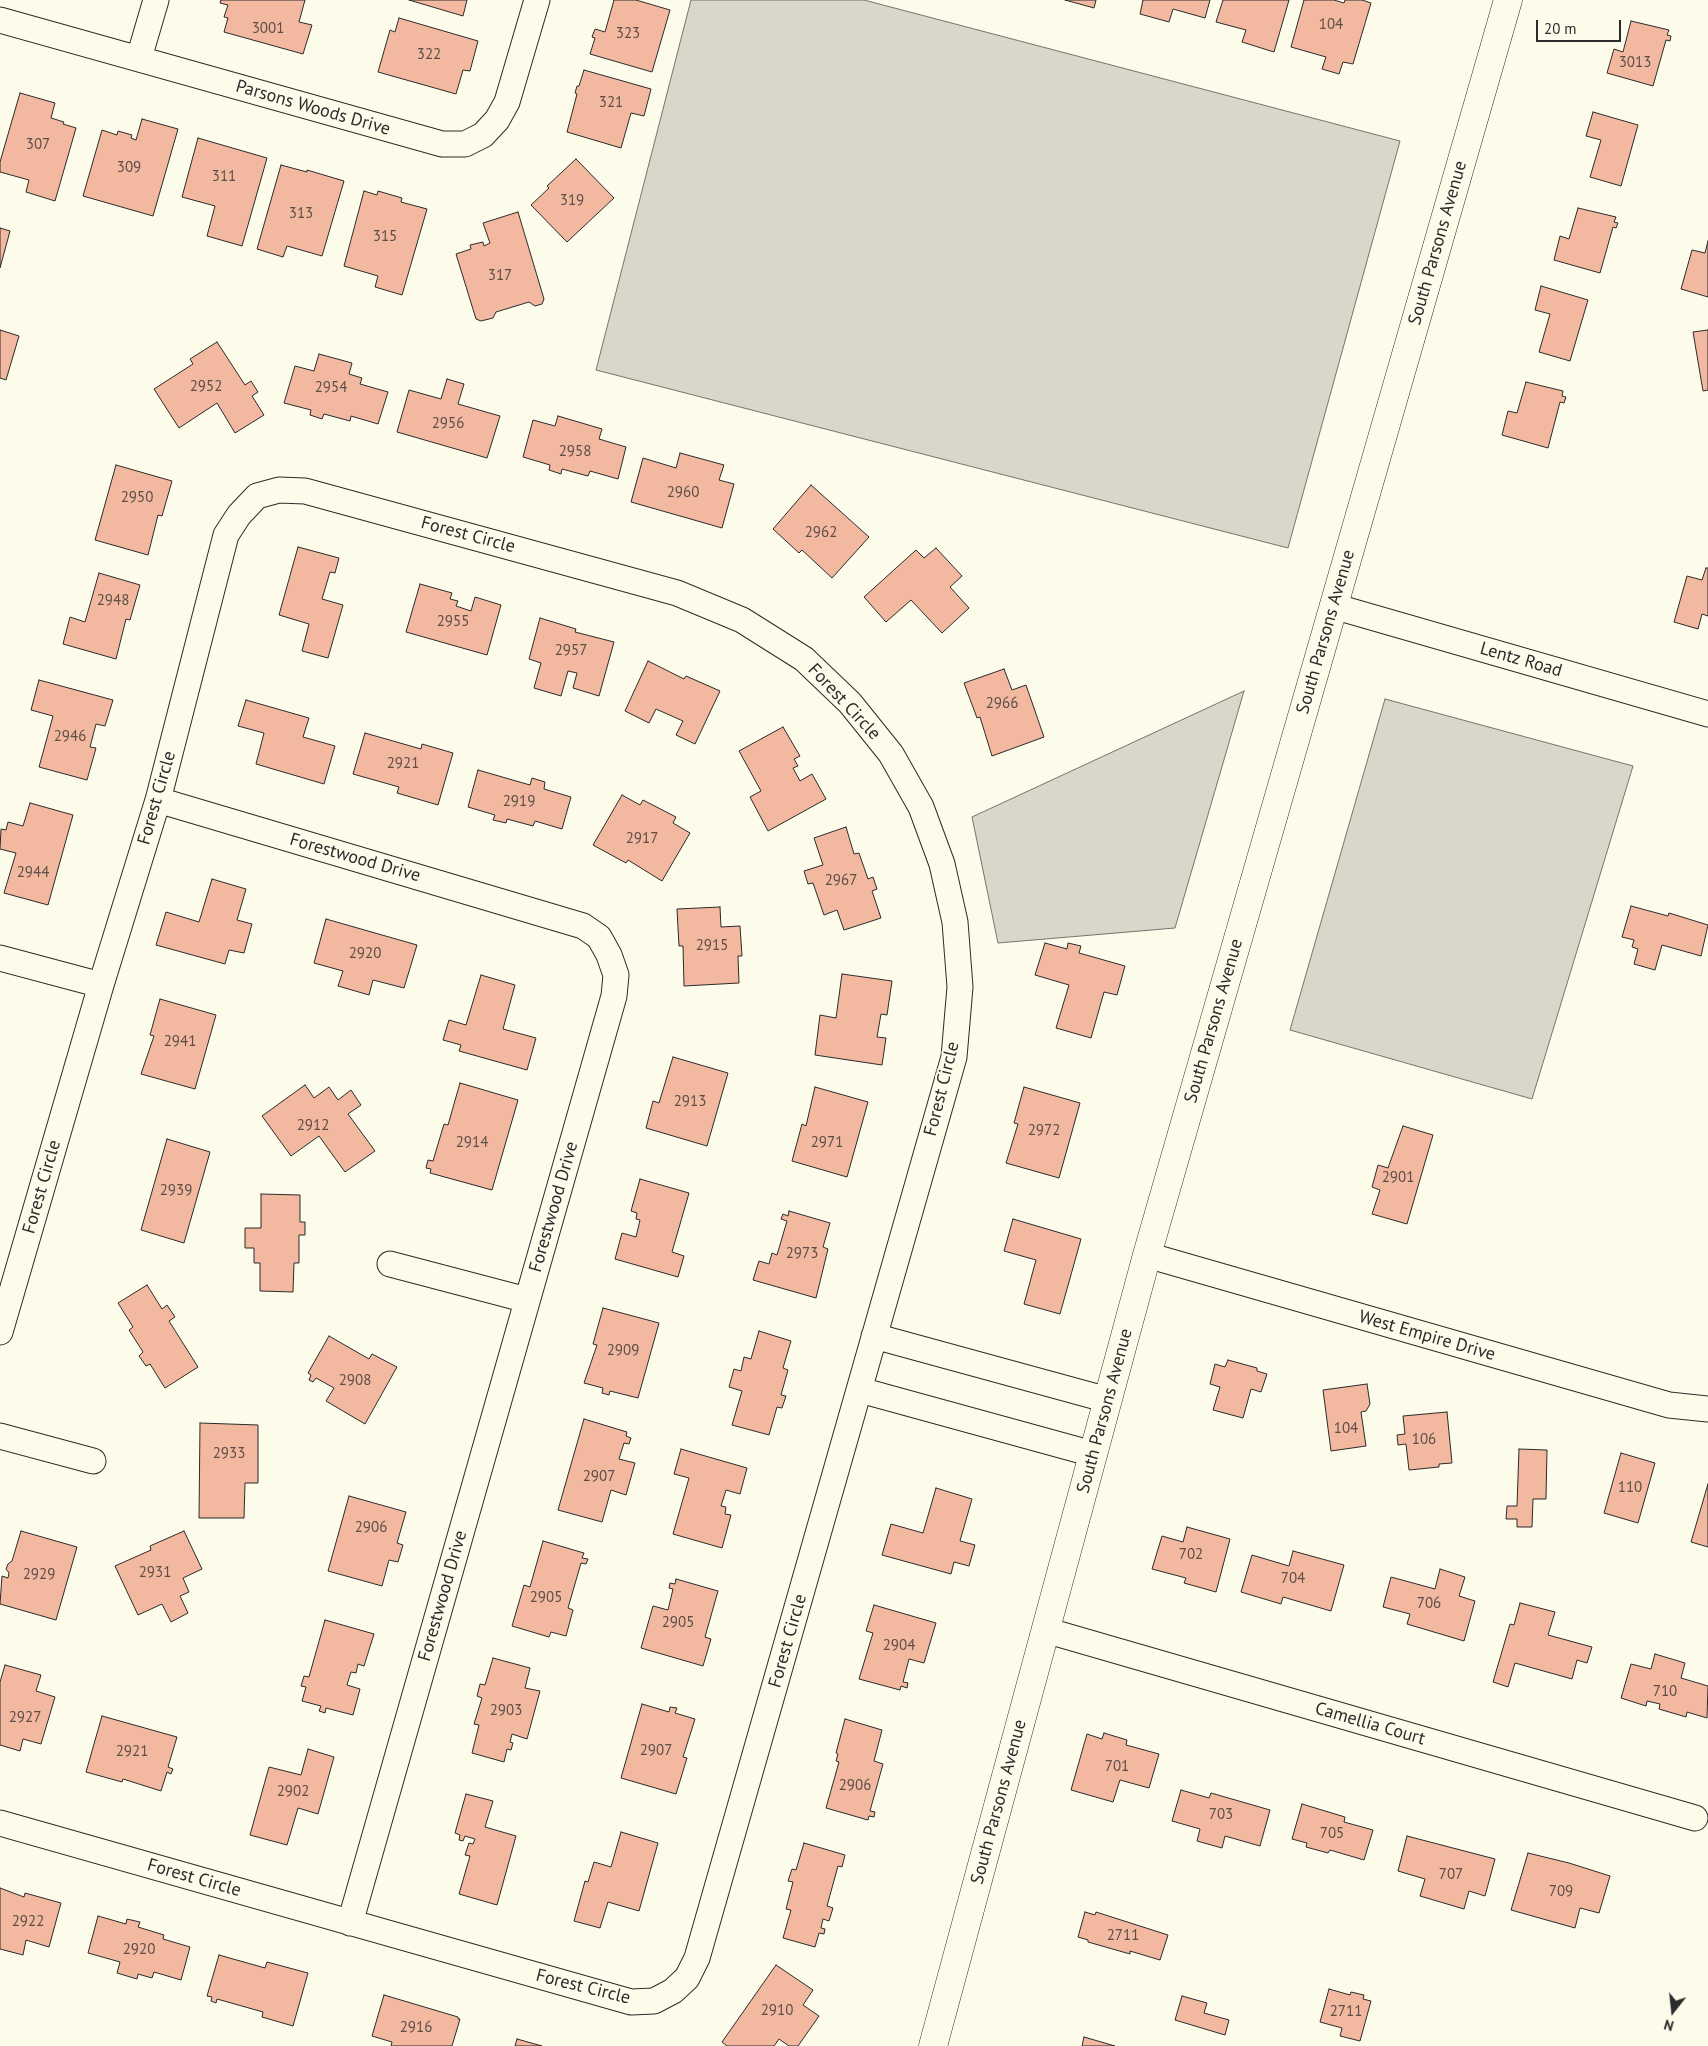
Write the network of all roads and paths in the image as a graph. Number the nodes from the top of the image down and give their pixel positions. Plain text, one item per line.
1 (156, 0) edge
2 (537, 0) edge
3 (1508, 0) edge
4 (0, 20) edge
5 (139, 58) junction
6 (1334, 606) junction
7 (1708, 714) edge
8 (158, 800) junction
9 (0, 958) edge
10 (101, 985) junction
11 (1147, 1255) junction
12 (390, 1264) dead end
13 (527, 1300) junction
14 (0, 1332) edge
15 (874, 1336) junction
16 (860, 1390) junction
17 (1108, 1400) junction
18 (1708, 1409) edge
19 (0, 1436) edge
20 (1093, 1454) junction
21 (93, 1461) dead end
22 (1045, 1630) junction
23 (1695, 1818) dead end
24 (0, 1823) edge
25 (350, 1923) junction
26 (933, 2046) edge

1 - 5 street
2 - 5 street, Parsons Woods Drive
3 - 6 main road, South Parsons Avenue
4 - 5 street, Parsons Woods Drive
6 - 7 street, Lentz Road
6 - 11 main road, South Parsons Avenue
8 - 10 street, Forest Circle
8 - 13 street, Forestwood Drive
8 - 15 street, Forest Circle
9 - 10 street
10 - 14 street, Forest Circle
11 - 17 main road, South Parsons Avenue
11 - 18 street, West Empire Drive
12 - 13 street
13 - 25 street, Forestwood Drive
15 - 16 street, Forest Circle
15 - 17 street
16 - 20 street
16 - 25 street, Forest Circle
17 - 20 main road, South Parsons Avenue
19 - 21 street
20 - 22 main road, South Parsons Avenue
22 - 23 street, Camellia Court
22 - 26 main road, South Parsons Avenue
24 - 25 street, Forest Circle

